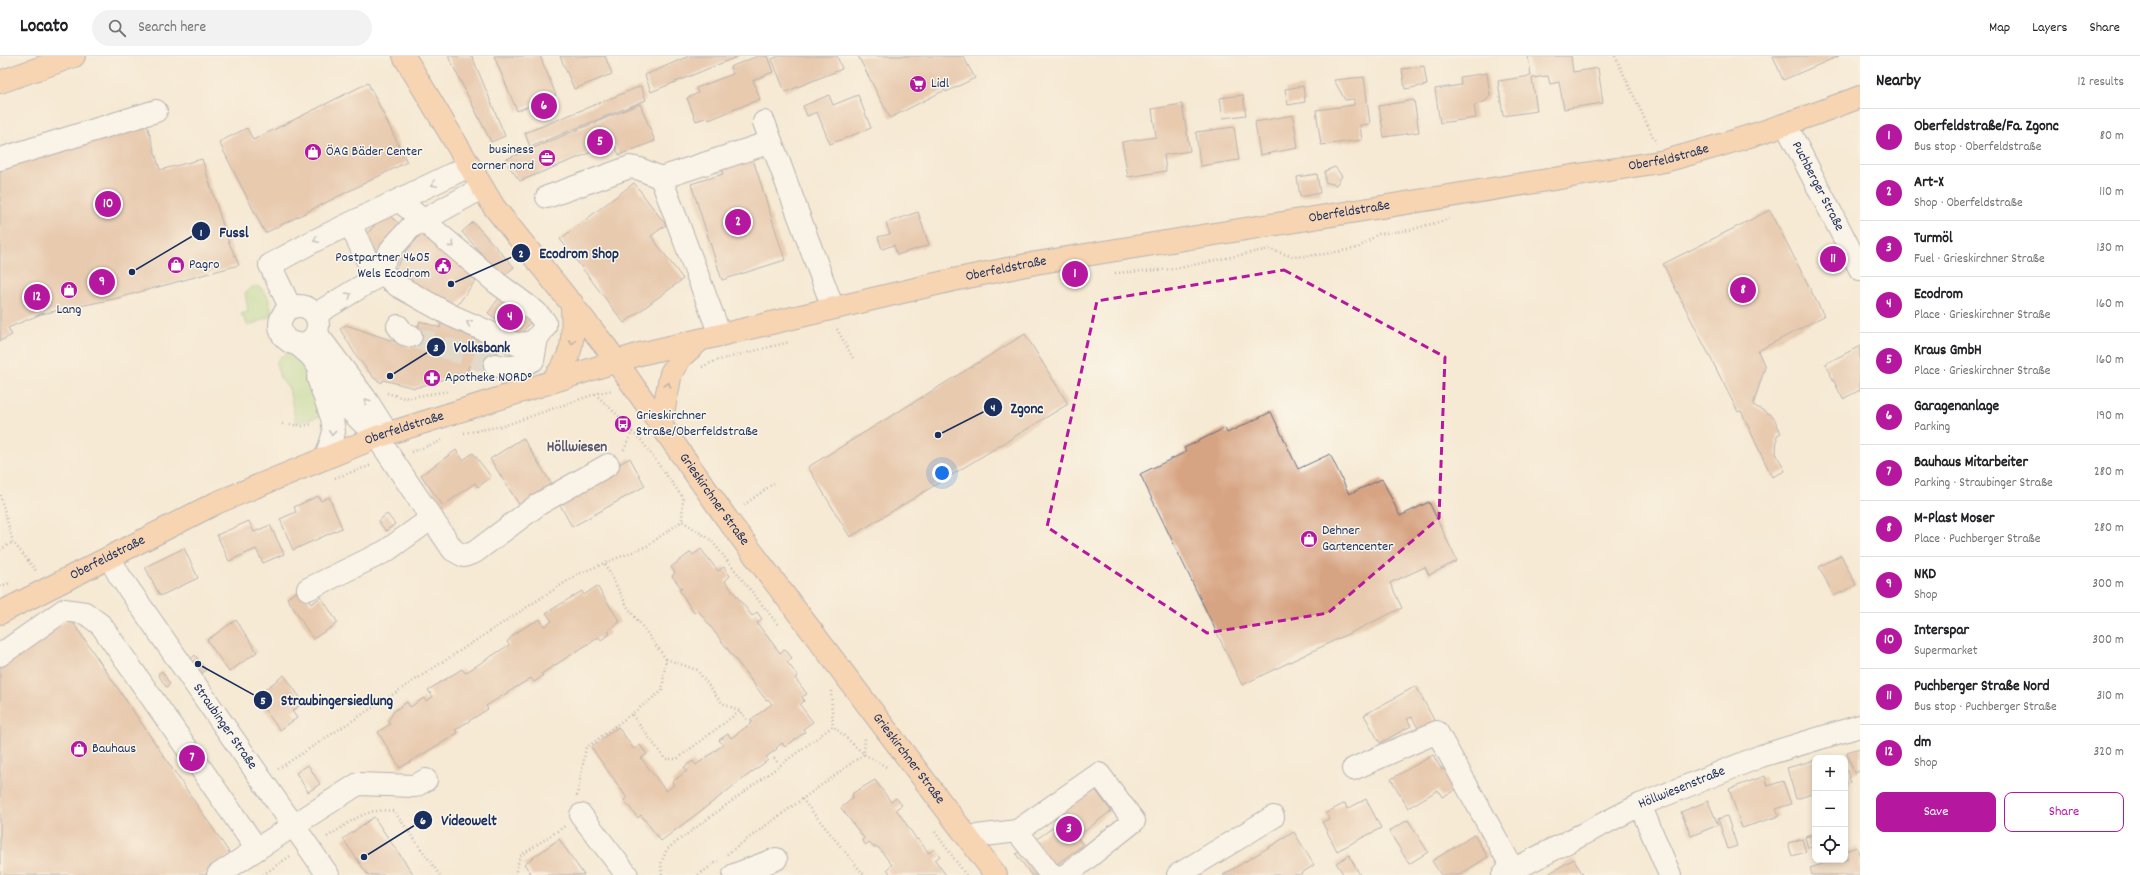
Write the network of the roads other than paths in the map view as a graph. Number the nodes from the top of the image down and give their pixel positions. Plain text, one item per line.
1 (74, 56) edge
2 (404, 56) edge
3 (0, 82) edge
4 (1860, 97) edge
5 (156, 112) dead end
6 (1786, 125) junction
7 (0, 159) edge
8 (468, 166) junction
9 (661, 178) junction
10 (482, 188) junction
11 (547, 197) dead end
12 (400, 201) junction
13 (422, 221) junction
14 (350, 224) junction
15 (1860, 269) edge
16 (378, 270) junction
17 (572, 303) junction
18 (290, 307) junction
19 (833, 308) junction
20 (316, 324) junction
21 (710, 337) junction
22 (537, 338) junction
23 (304, 350) junction
24 (617, 361) junction
25 (495, 365) tunnel mouth
26 (551, 382) junction
27 (661, 423) junction
28 (382, 436) junction
29 (326, 458) junction
30 (608, 465) road end
31 (432, 518) junction
32 (110, 558) junction
33 (308, 589) dead end
34 (0, 613) edge
35 (0, 655) edge
36 (1860, 726) edge
37 (1353, 769) dead end
38 (426, 780) dead end
39 (1640, 805) junction
40 (579, 807) road end
41 (1274, 817) dead end
42 (292, 826) junction
43 (1017, 832) junction
44 (969, 837) junction
45 (257, 849) junction
46 (776, 859) dead end
47 (1508, 872) edge
48 (218, 875) edge
49 (328, 875) edge
50 (627, 875) edge
51 (734, 875) edge
52 (996, 875) edge
53 (1051, 875) edge
54 (1066, 875) edge
55 (1178, 875) edge
56 (1670, 875) edge

1 - 3 main road
2 - 8 main road, Grieskirchner Straße
4 - 6 main road, Oberfeldstraße
5 - 7 street
6 - 15 street, Puchberger Straße
6 - 19 main road, Oberfeldstraße
8 - 10 main road, Grieskirchner Straße
8 -> 12 street
9 - 11 street
9 - 19 street
9 - 21 street
10 - 13 street
10 - 17 main road, Grieskirchner Straße
12 - 13 street
12 - 14 street
13 - 16 street
13 -> 22 street
14 - 16 street
14 -> 18 street
20 -> 16 street
22 -> 16 street
17 - 24 main road, Grieskirchner Straße
17 -> 26 main road
18 - 20 street
18 - 23 street
19 - 21 main road, Oberfeldstraße
20 - 23 street
28 -> 20 street
21 - 24 main road, Oberfeldstraße
27 -> 21 main road
22 - 25 street
23 - 28 street
23 -> 29 street
24 - 26 main road, Oberfeldstraße
24 - 27 main road, Grieskirchner Straße
26 - 28 main road, Oberfeldstraße
27 - 44 main road, Grieskirchner Straße
28 - 29 main road, Oberfeldstraße
28 - 31 street
29 - 32 main road, Oberfeldstraße
30 - 31 street
31 - 33 street
32 - 34 main road, Oberfeldstraße
32 - 42 street, Straubinger Straße
35 - 45 street
36 - 39 street, Höllwiesenstraße
37 - 47 street, Höllwiesenstraße
38 - 42 street
39 - 47 street, Höllwiesenstraße
39 - 56 street
40 - 50 street
41 - 55 street
42 - 45 street
42 - 49 street, Straubinger Straße
43 - 44 street
43 - 53 street
43 - 54 street
44 - 52 main road, Grieskirchner Straße
45 - 48 street
46 - 51 street

